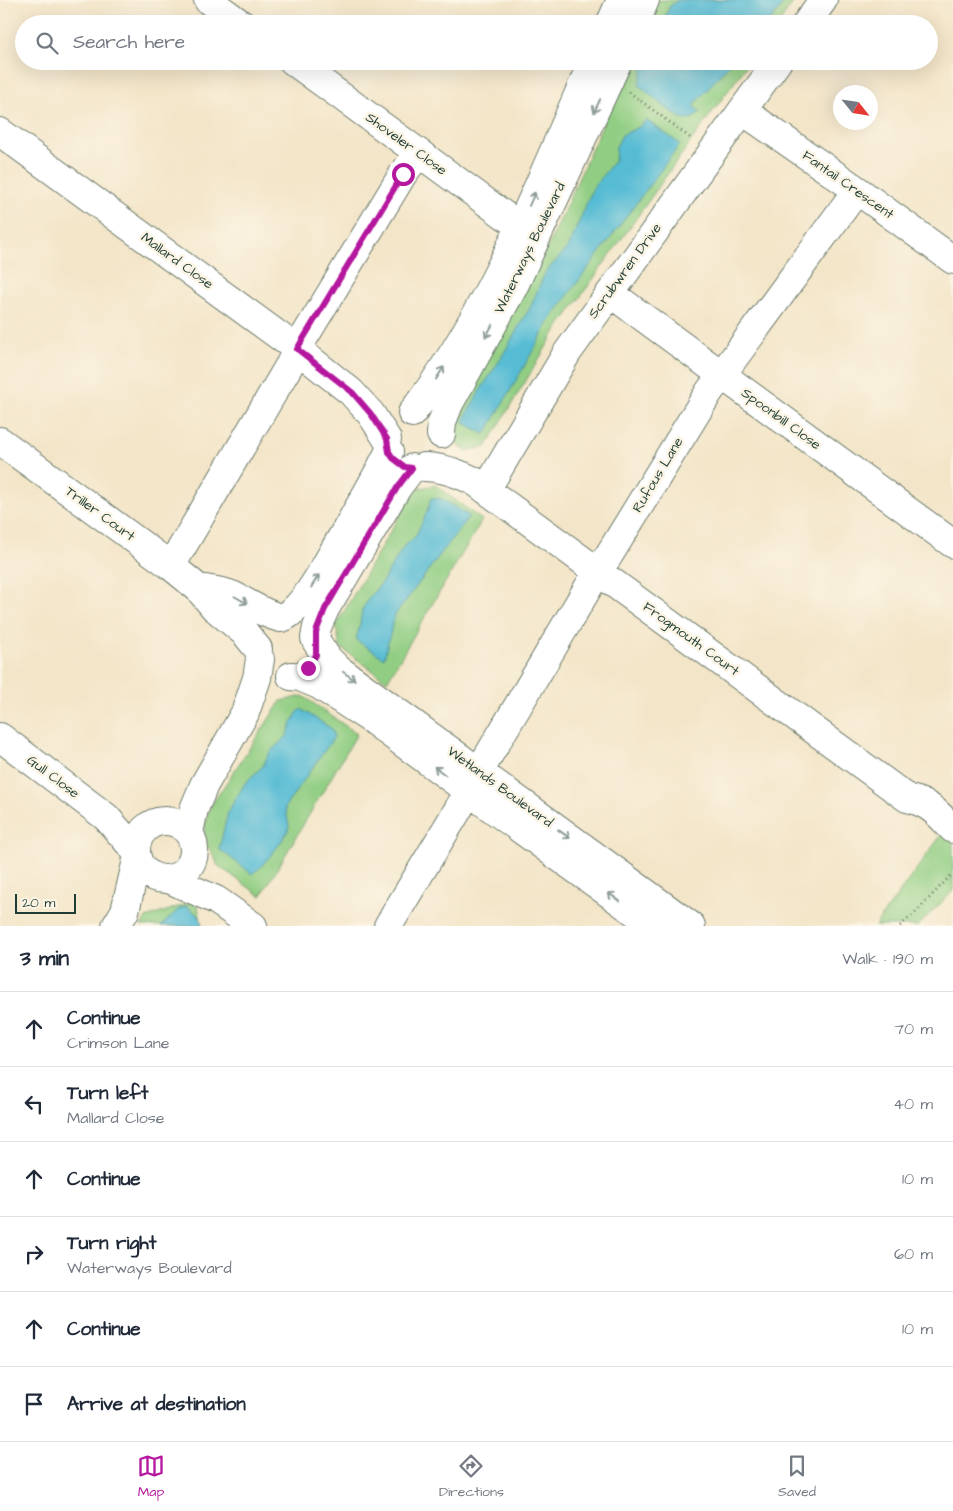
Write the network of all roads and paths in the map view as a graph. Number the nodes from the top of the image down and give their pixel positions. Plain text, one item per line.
1 (208, 0) edge
2 (646, 0) edge
3 (823, 0) edge
4 (616, 11) edge
5 (229, 15) edge
6 (812, 15) edge
7 (305, 70) edge
8 (589, 70) edge
9 (614, 70) edge
10 (772, 70) edge
11 (627, 91) dead end
12 (743, 111) junction
13 (0, 132) edge
14 (694, 141) dead end
15 (418, 153) junction
16 (857, 190) junction
17 (520, 225) junction
18 (953, 260) edge
19 (610, 292) junction
20 (297, 349) junction
21 (721, 374) junction
22 (352, 392) junction
23 (409, 414) junction
24 (441, 437) junction
25 (0, 441) edge
26 (388, 446) junction
27 (418, 467) junction
28 (480, 485) junction
29 (953, 544) edge
30 (171, 566) junction
31 (598, 571) junction
32 (198, 588) junction
33 (282, 618) junction
34 (316, 640) junction
35 (259, 654) junction
36 (289, 676) junction
37 (245, 713) junction
38 (0, 737) edge
39 (474, 782) junction
40 (204, 785) junction
41 (106, 817) junction
42 (158, 822) junction
43 (953, 829) edge
44 (191, 844) junction
45 (136, 855) junction
46 (953, 873) edge
47 (167, 880) junction
48 (234, 917) edge
49 (120, 918) edge
50 (388, 926) edge
51 (654, 926) edge
52 (691, 926) edge
53 (900, 926) edge

1 - 5 street
2 - 4 street
3 - 6 street
7 - 15 street, Shoveler Close
17 -> 8 street, Waterways Boulevard
9 -> 24 street, Waterways Boulevard
10 - 12 street, Scrubwren Drive
11 - 14 path
12 - 16 street, Fantail Crescent
12 - 19 street, Scrubwren Drive
13 - 20 street, Mallard Close
15 - 17 street, Shoveler Close
15 - 20 street
16 - 18 street, Fantail Crescent
16 - 21 street, Rufous Lane
23 -> 17 street, Waterways Boulevard
19 - 21 street, Spoonbill Close
19 - 28 street, Scrubwren Drive
20 - 22 street, Mallard Close
20 - 30 street
21 - 29 street, Spoonbill Close
21 - 31 street, Rufous Lane
22 - 23 street, Mallard Close
22 - 26 street, Mallard Close
23 - 24 street
23 - 26 street
24 - 27 street
24 - 28 street, Frogmouth Court
25 - 30 street, Triller Court
26 - 27 street
33 -> 26 street
27 - 28 street, Frogmouth Court
27 - 34 street
28 - 31 street, Frogmouth Court
30 - 32 street, Triller Court
31 - 39 street, Rufous Lane
31 - 43 street, Frogmouth Court
32 -> 33 street
32 - 35 street, Triller Court
33 - 34 street
33 - 35 street
34 - 36 street
34 -> 39 street, Wetlands Boulevard
35 - 36 street
35 - 37 street
36 - 37 street
39 -> 36 street, Wetlands Boulevard
37 - 40 street
38 - 41 street, Gull Close
39 - 50 street, Rufous Lane
51 -> 39 street, Wetlands Boulevard
39 -> 52 street, Wetlands Boulevard
40 - 42 street
40 - 44 street
41 - 42 street, Gull Close
41 - 45 street, Gull Close
42 - 44 street
42 - 45 street
44 - 47 street
44 - 48 street
45 - 47 street
45 - 49 street
46 - 53 path
47 - 48 street
47 - 49 street

